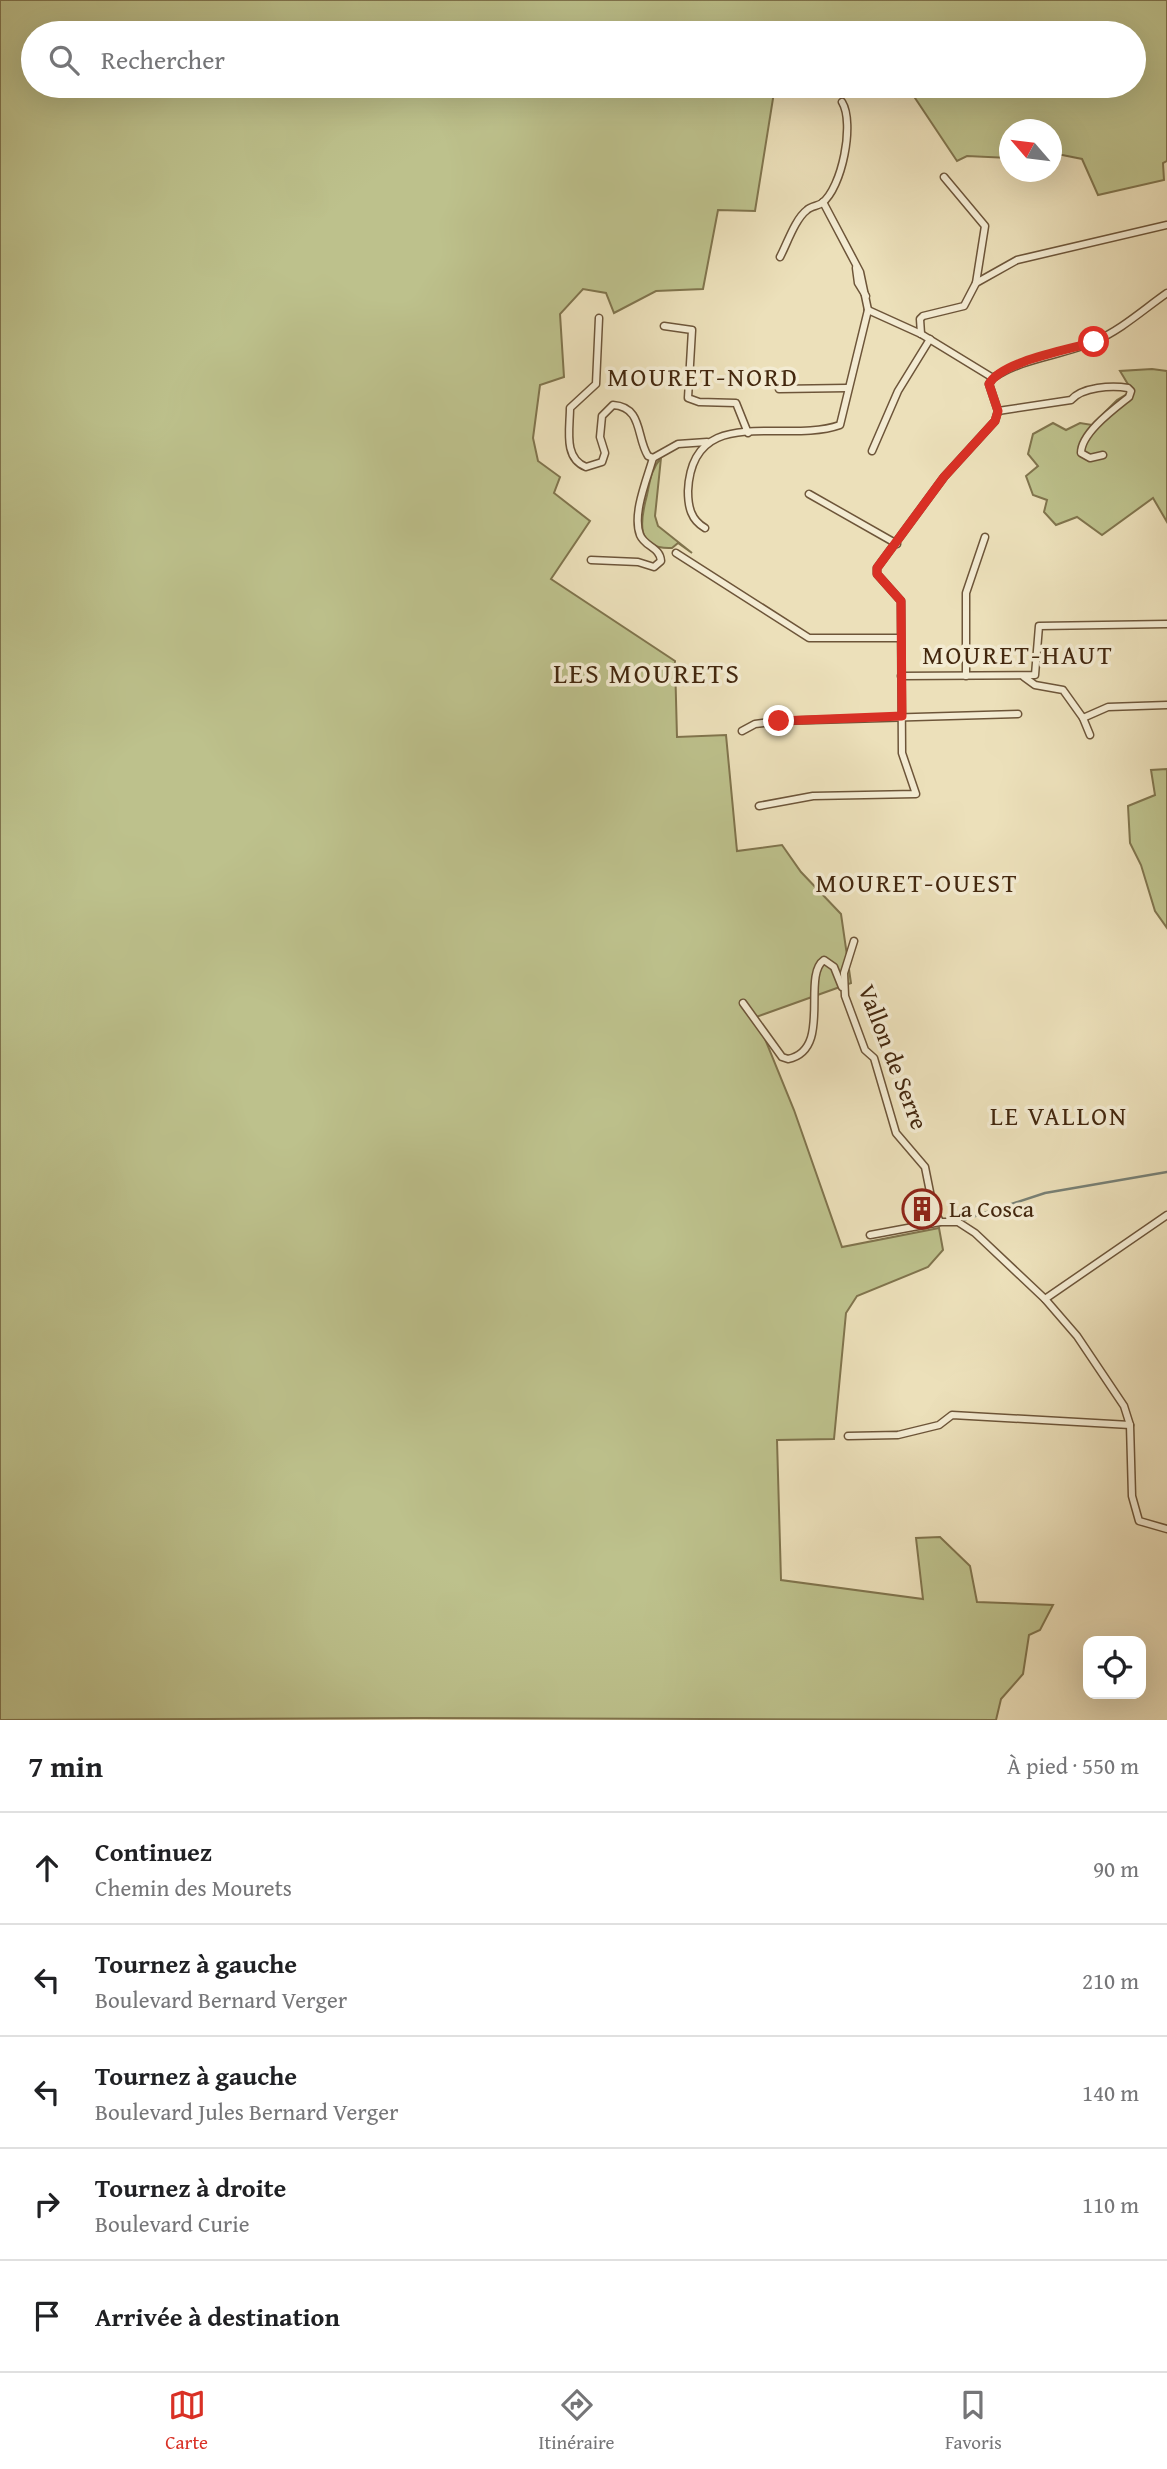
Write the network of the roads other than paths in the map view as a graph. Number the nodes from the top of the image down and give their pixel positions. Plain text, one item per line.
1 (842, 102) dead end
2 (944, 177) dead end
3 (823, 202) junction
4 (1167, 225) edge
5 (780, 257) dead end
6 (976, 283) junction
7 (1167, 293) edge
8 (868, 310) junction
9 (599, 318) dead end
10 (664, 326) dead end
11 (921, 334) junction
12 (930, 339) junction
13 (993, 378) junction
14 (847, 388) junction
15 (779, 389) dead end
16 (998, 411) junction
17 (748, 433) junction
18 (707, 442) junction
19 (872, 452) dead end
20 (1103, 455) dead end
21 (653, 458) junction
22 (809, 494) dead end
23 (705, 528) dead end
24 (985, 537) dead end
25 (897, 544) junction
26 (676, 554) dead end
27 (591, 561) dead end
28 (1167, 624) edge
29 (900, 638) junction
30 (901, 676) junction
31 (966, 676) junction
32 (1024, 677) junction
33 (1167, 705) edge
34 (1018, 714) dead end
35 (902, 716) junction
36 (1083, 718) junction
37 (742, 731) dead end
38 (1090, 735) dead end
39 (759, 806) dead end
40 (854, 941) dead end
41 (845, 996) junction
42 (743, 1003) dead end
43 (1167, 1215) edge
44 (940, 1222) junction
45 (870, 1235) dead end
46 (1045, 1299) junction
47 (1129, 1425) junction
48 (848, 1436) dead end
49 (1167, 1529) edge

1 - 3 street
2 - 6 street
3 - 5 street
3 - 8 street
4 - 6 street
6 - 11 street
7 - 13 street
8 - 11 street
8 - 14 street
9 - 21 street
10 - 17 street
11 - 12 street
12 - 13 street
12 - 19 street
13 - 16 street
14 - 15 street
14 - 17 street
16 - 20 street
16 - 25 street
17 - 18 street
18 - 21 street
18 - 23 street
21 - 27 street
22 - 25 street
24 - 31 street
25 - 29 street
26 - 29 street
28 - 32 street
29 - 30 street
30 - 31 street
30 - 35 street
31 - 32 street
32 - 36 street
33 - 36 street
34 - 35 street
35 - 37 street
35 - 39 street
36 - 38 street
40 - 41 street, Vallon de Serre
41 - 42 street
41 - 44 street, Vallon de Serre
43 - 46 street
44 - 45 street
44 - 46 street
46 - 47 street
47 - 48 street
47 - 49 street

